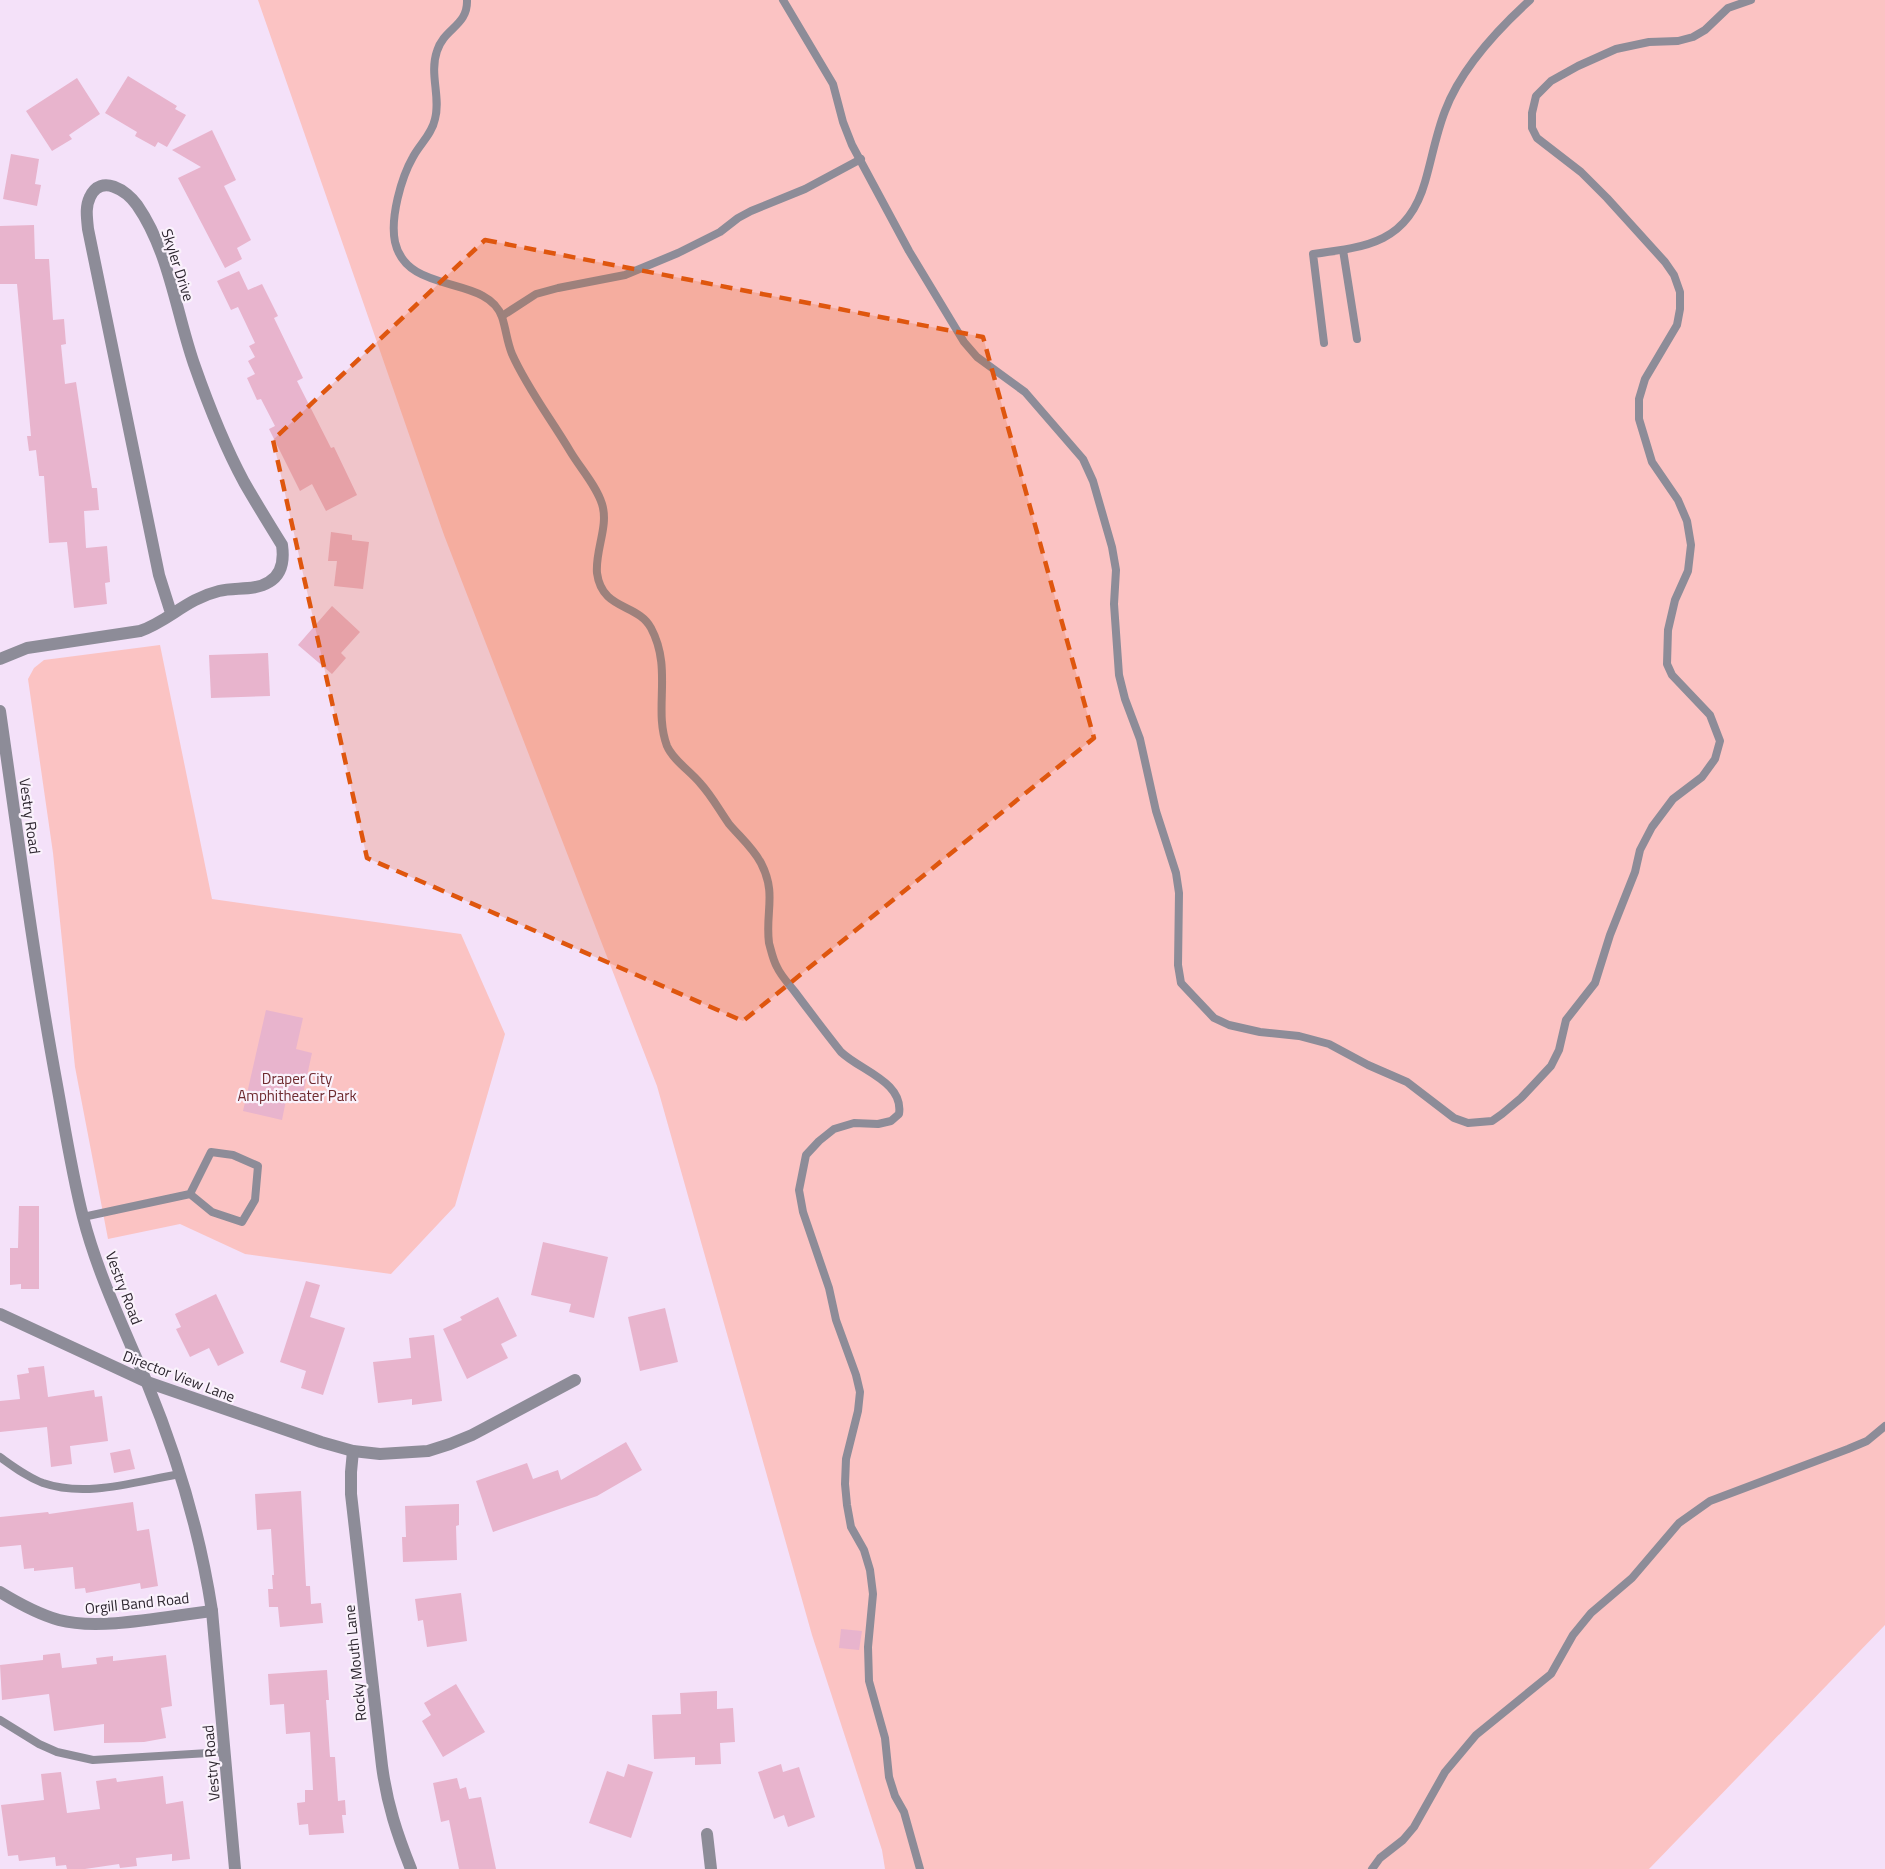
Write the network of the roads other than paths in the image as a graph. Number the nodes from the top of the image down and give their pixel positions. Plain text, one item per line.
1 (467, 0) edge
2 (783, 0) edge
3 (1530, 0) edge
4 (1751, 0) edge
5 (861, 159) junction
6 (1343, 250) junction
7 (502, 316) junction
8 (1357, 339) dead end
9 (1324, 343) dead end
10 (171, 613) junction
11 (0, 659) edge
12 (0, 711) edge
13 (190, 1194) junction
14 (83, 1217) junction
15 (0, 1314) edge
16 (575, 1380) dead end
17 (147, 1382) junction
18 (1885, 1426) edge
19 (353, 1450) junction
20 (0, 1457) edge
21 (180, 1474) junction
22 (0, 1592) edge
23 (212, 1611) junction
24 (0, 1720) edge
25 (225, 1752) junction
26 (707, 1834) dead end
27 (235, 1869) edge
28 (411, 1869) edge
29 (711, 1869) edge
30 (920, 1869) edge
31 (1372, 1869) edge

1 - 7 lane
2 - 5 lane
3 - 6 lane
4 - 5 lane
5 - 7 lane
6 - 8 lane
6 - 9 lane
7 - 30 lane
10 - 10 street, Skyler Drive
10 - 11 street, Skyler Drive
12 - 14 street, Vestry Road
13 - 13 lane
13 - 14 lane
14 - 17 street, Vestry Road
15 - 17 street, Director View Lane
16 - 19 street, Director View Lane
17 - 19 street, Director View Lane
17 - 21 street, Vestry Road
18 - 31 lane
19 - 28 street, Rocky Mouth Lane
20 - 21 lane
21 - 23 street, Vestry Road
22 - 23 street, Orgill Band Road
23 - 25 street, Vestry Road
24 - 25 lane
25 - 27 street, Vestry Road
26 - 29 street

